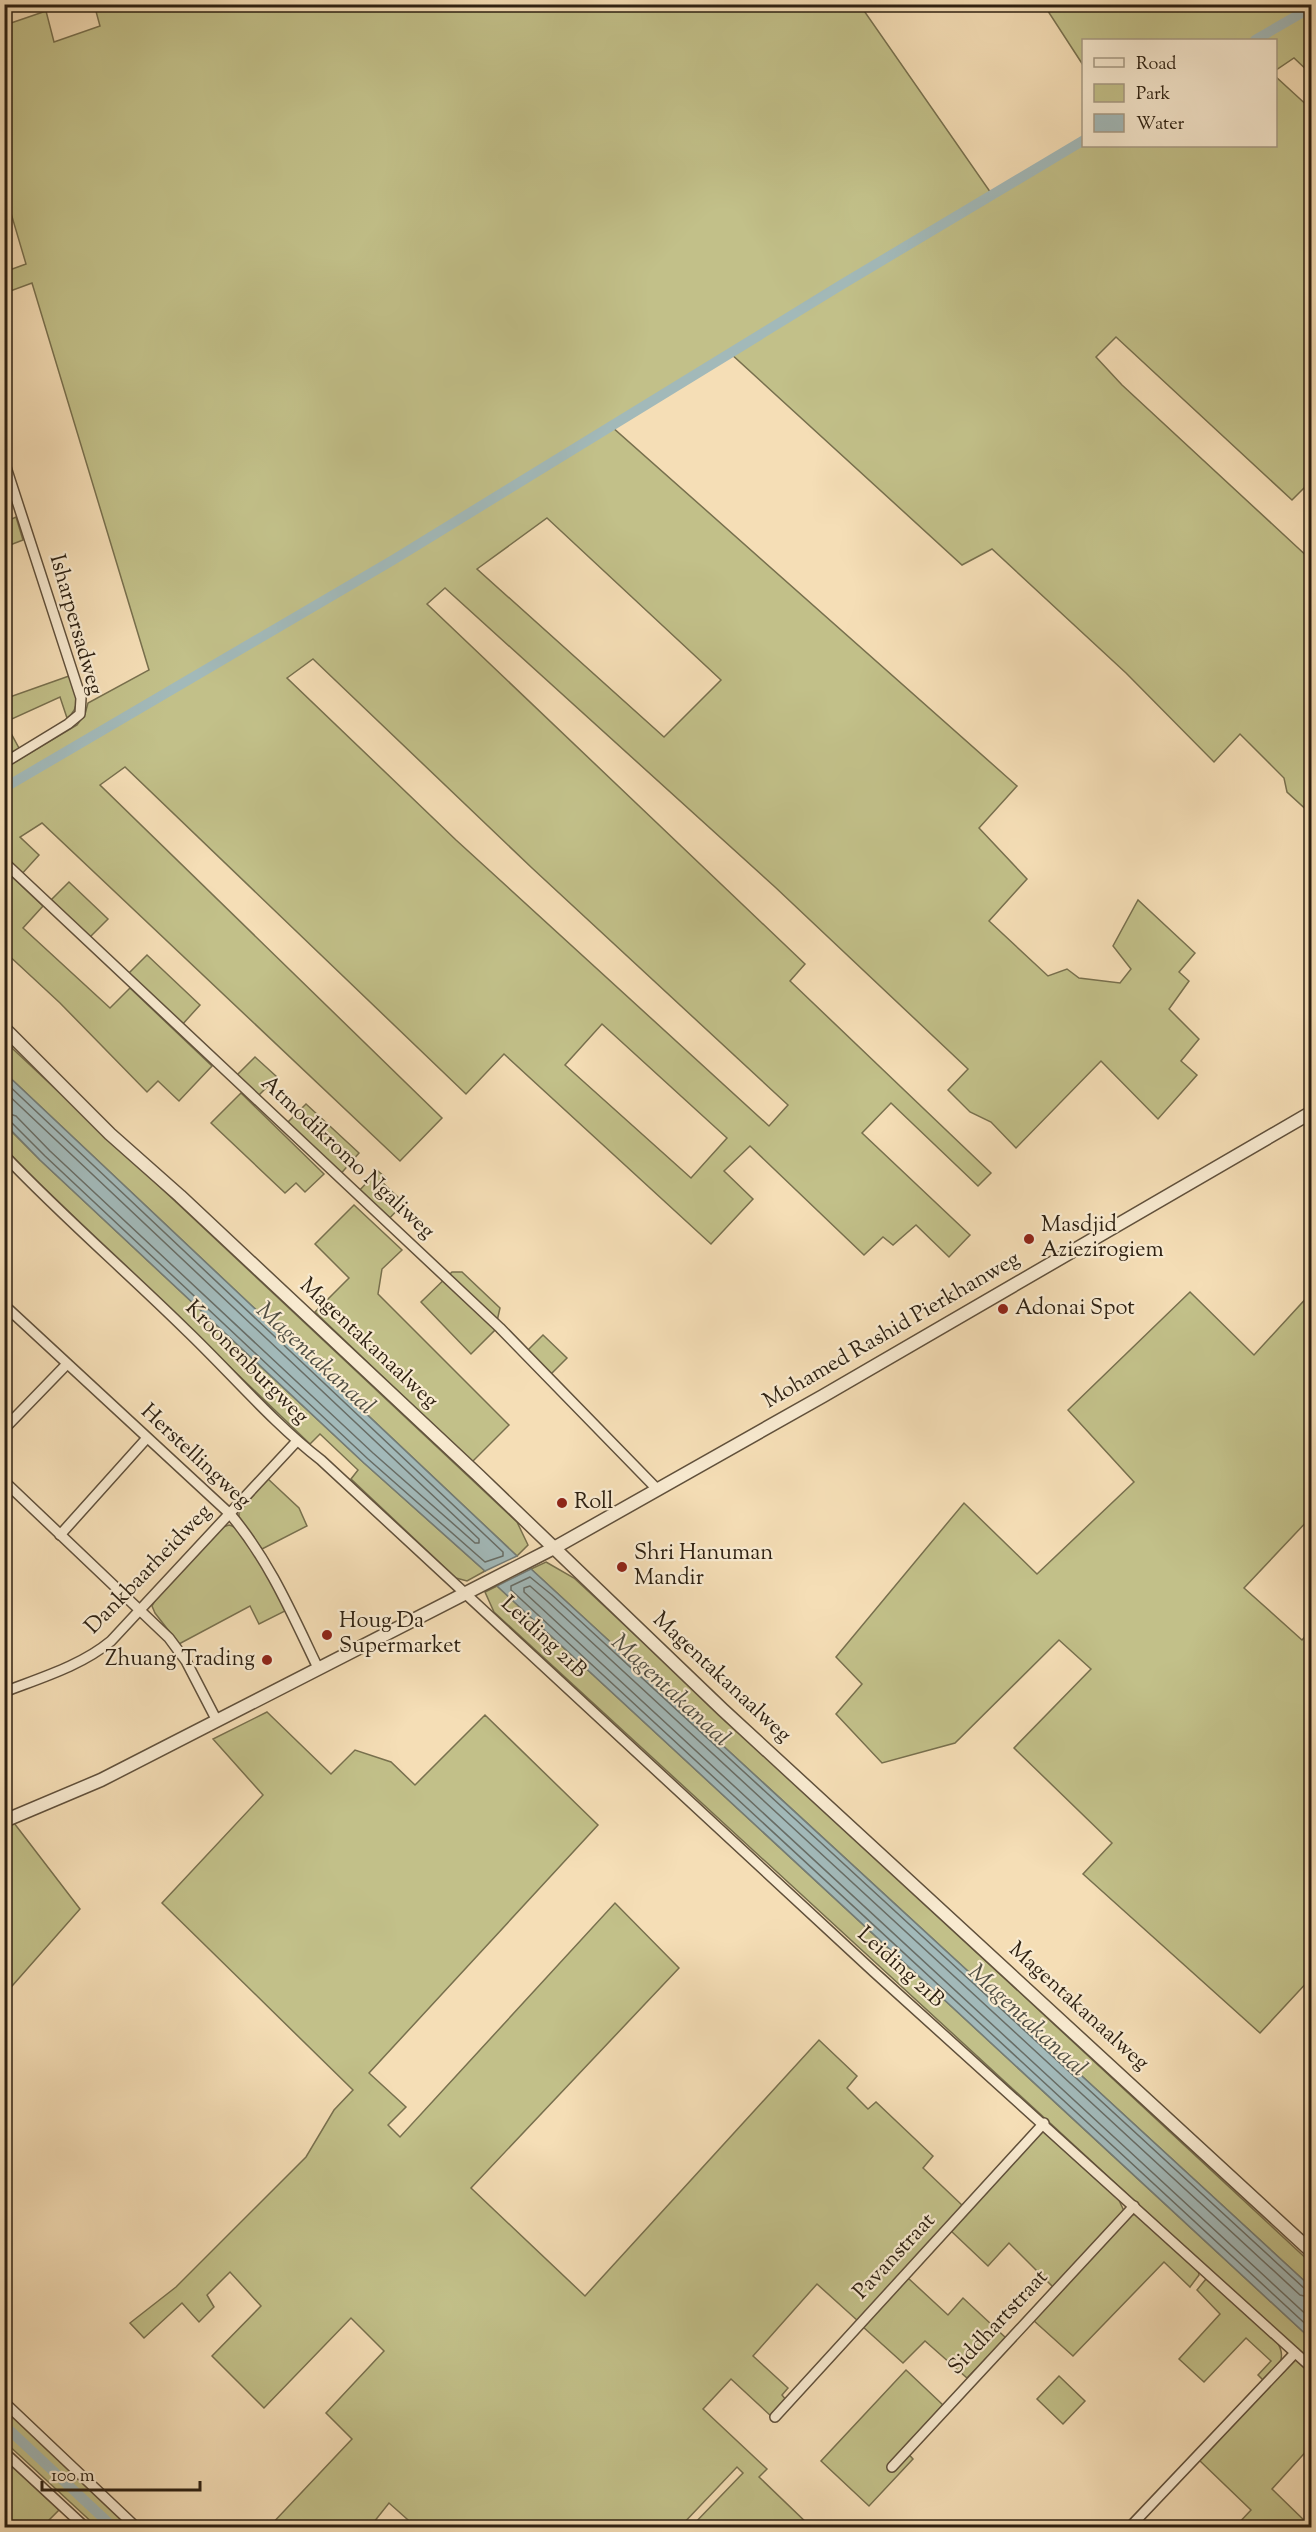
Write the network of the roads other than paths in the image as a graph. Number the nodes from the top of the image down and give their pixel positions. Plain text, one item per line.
1 (4, 461) edge
2 (4, 763) edge
3 (4, 862) edge
4 (4, 1028) edge
5 (1311, 1112) edge
6 (4, 1155) edge
7 (4, 1305) edge
8 (67, 1364) junction
9 (4, 1429) edge
10 (147, 1438) junction
11 (297, 1441) junction
12 (4, 1481) edge
13 (657, 1489) junction
14 (230, 1514) junction
15 (60, 1535) junction
16 (554, 1548) junction
17 (465, 1592) junction
18 (141, 1612) junction
19 (318, 1668) junction
20 (4, 1692) edge
21 (216, 1719) junction
22 (4, 1821) edge
23 (1044, 2123) junction
24 (1134, 2206) junction
25 (1311, 2252) edge
26 (1295, 2353) junction
27 (1311, 2368) edge
28 (4, 2402) edge
29 (775, 2417) dead end
30 (4, 2452) edge
31 (892, 2467) dead end
32 (86, 2528) edge
33 (137, 2528) edge
34 (1129, 2528) edge

1 - 2 street, Isharpersadweg
3 - 13 street, Atmodikromo Ngaliweg
4 - 16 street, Magentakanaalweg
5 - 13 street, Mohamed Rashid Pierkhanweg
6 - 11 street, Kroonenburgweg
7 - 8 street, Herstellingweg
8 - 9 street
8 - 10 street, Herstellingweg
10 - 14 street, Herstellingweg
10 - 15 street
11 - 14 street, Dankbaarheidweg
11 - 17 street, Kroonenburgweg
12 - 15 street
13 - 16 street, Mohamed Rashid Pierkhanweg
14 - 18 street, Dankbaarheidweg
14 - 19 street, Herstellingweg
15 - 18 street
16 - 17 street, Mohamed Rashid Pierkhanweg
16 - 25 street, Magentakanaalweg
17 - 19 street, Mohamed Rashid Pierkhanweg
17 - 23 street, Leiding 21B
18 - 20 street, Dankbaarheidweg
18 - 21 street
19 - 21 street, Mohamed Rashid Pierkhanweg
21 - 22 street, Mohamed Rashid Pierkhanweg
23 - 24 street, Leiding 21B
23 - 29 street, Pavanstraat
24 - 26 street, Leiding 21B
24 - 31 street, Siddhartstraat
26 - 27 street, Leiding 21B
26 - 34 street
28 - 33 street
30 - 32 street

